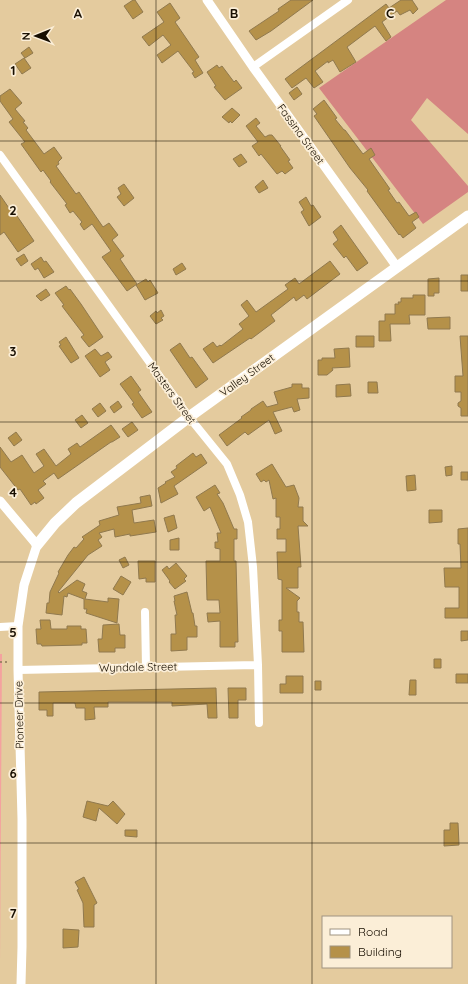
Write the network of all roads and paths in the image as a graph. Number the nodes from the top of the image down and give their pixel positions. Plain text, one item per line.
1 (207, 0) edge
2 (348, 0) edge
3 (253, 67) junction
4 (0, 155) edge
5 (468, 216) edge
6 (397, 267) junction
7 (189, 417) junction
8 (0, 501) edge
9 (37, 545) junction
10 (145, 612) dead end
11 (0, 626) edge
12 (18, 626) junction
13 (258, 665) junction
14 (146, 667) junction
15 (18, 670) junction
16 (259, 723) dead end
17 (21, 984) edge

1 - 3 street, Fassina Street
2 - 3 street
3 - 6 street, Fassina Street
4 - 7 street, Masters Street
5 - 6 main road, Valley Street
6 - 7 main road, Valley Street
7 - 9 main road, Valley Street
7 - 13 street, Masters Street
8 - 9 street
9 - 12 street, Pioneer Drive
10 - 14 street
11 - 12 street
12 - 15 street, Pioneer Drive
13 - 14 street, Wyndale Street
13 - 16 street, Masters Street
14 - 15 street, Wyndale Street
15 - 17 street, Pioneer Drive

